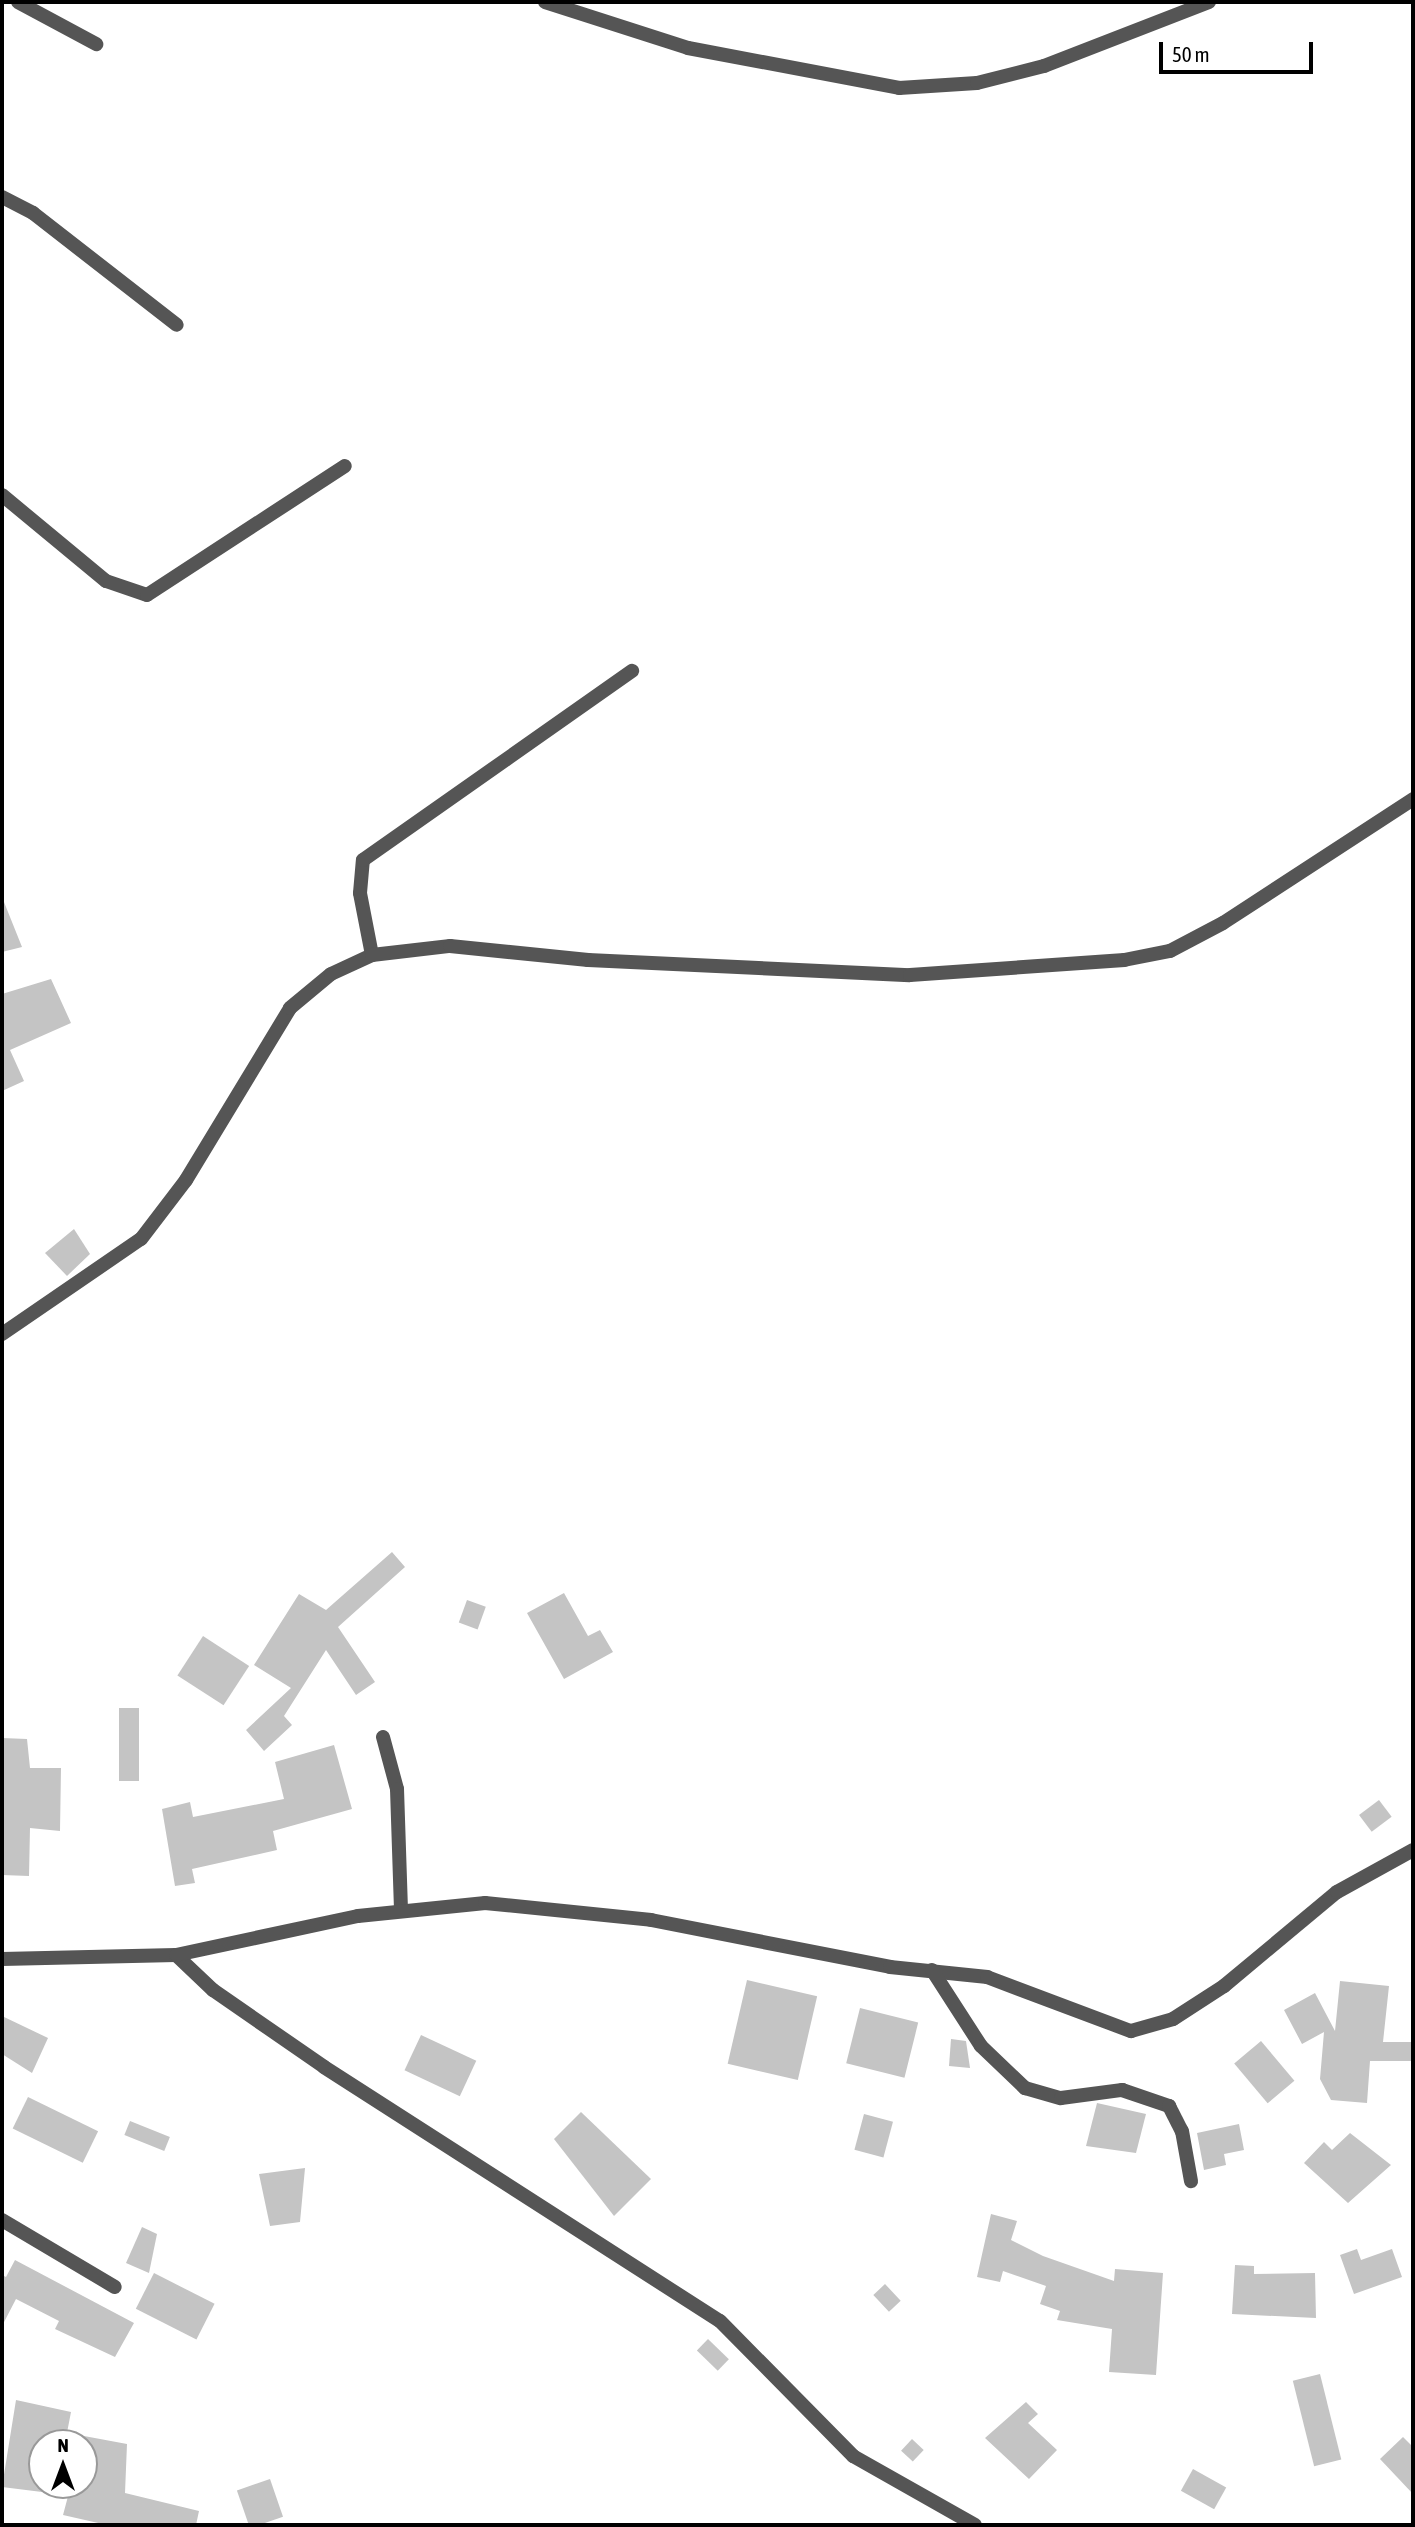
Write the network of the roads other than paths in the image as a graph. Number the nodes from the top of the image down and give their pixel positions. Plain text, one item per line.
1 (18, 2) edge
2 (545, 2) edge
3 (1209, 2) edge
4 (96, 44) dead end
5 (2, 197) edge
6 (177, 325) dead end
7 (345, 466) dead end
8 (2, 495) edge
9 (632, 671) dead end
10 (1413, 799) edge
11 (372, 955) junction
12 (2, 1334) edge
13 (383, 1737) dead end
14 (1413, 1850) edge
15 (401, 1910) junction
16 (176, 1955) junction
17 (2, 1959) edge
18 (932, 1970) junction
19 (1191, 2181) dead end
20 (2, 2220) edge
21 (115, 2287) dead end
22 (975, 2525) edge

1 - 4 street
2 - 3 street
5 - 6 street
7 - 8 street
9 - 11 street
10 - 11 street
11 - 12 street
13 - 15 street
14 - 18 street
15 - 16 street
15 - 18 street
16 - 17 street
16 - 22 street
18 - 19 street
20 - 21 street

